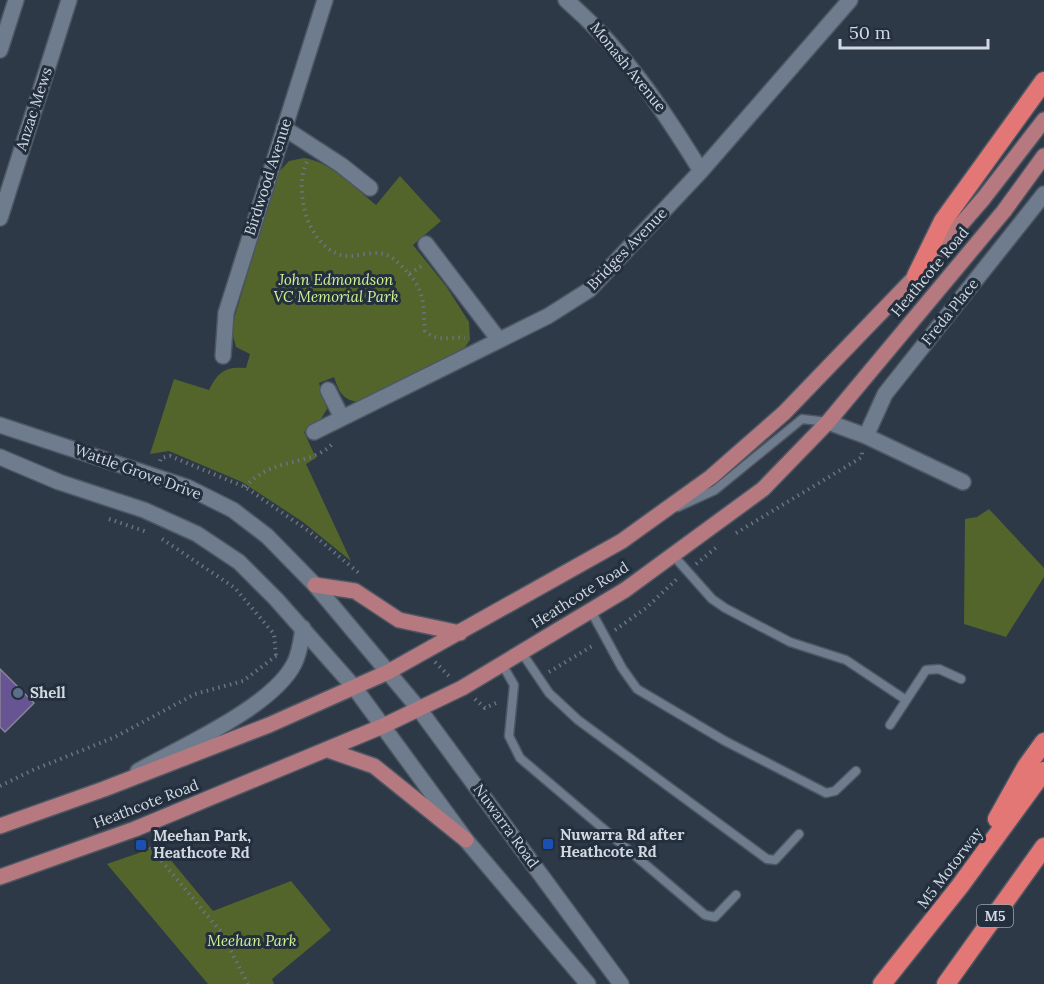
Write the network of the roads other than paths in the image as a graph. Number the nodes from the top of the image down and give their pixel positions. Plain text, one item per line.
1 (16, 0) edge
2 (69, 0) edge
3 (325, 0) edge
4 (566, 0) edge
5 (850, 0) edge
6 (0, 50) edge
7 (1044, 81) edge
8 (1044, 120) edge
9 (284, 128) junction
10 (1044, 156) edge
11 (701, 171) junction
12 (370, 188) dead end
13 (1044, 194) edge
14 (0, 218) edge
15 (431, 250) road end
16 (916, 276) junction
17 (499, 340) junction
18 (223, 356) dead end
19 (328, 390) dead end
20 (342, 418) junction
21 (828, 422) junction
22 (0, 425) edge
23 (314, 432) dead end
24 (866, 436) junction
25 (0, 457) edge
26 (963, 482) dead end
27 (653, 519) junction
28 (672, 554) junction
29 (315, 585) junction
30 (591, 611) junction
31 (303, 628) junction
32 (460, 633) junction
33 (522, 652) junction
34 (502, 664) junction
35 (388, 672) junction
36 (961, 680) dead end
37 (354, 687) junction
38 (906, 700) junction
39 (419, 709) junction
40 (890, 724) dead end
41 (383, 726) junction
42 (1044, 742) edge
43 (328, 750) junction
44 (856, 771) dead end
45 (1044, 771) edge
46 (104, 789) junction
47 (0, 826) edge
48 (799, 834) dead end
49 (466, 840) junction
50 (1044, 847) edge
51 (0, 877) edge
52 (960, 886) junction
53 (736, 895) dead end
54 (588, 984) edge
55 (621, 984) edge
56 (882, 984) edge
57 (946, 984) edge

1 - 6 street
2 - 14 street, Anzac Mews
3 - 9 street, Birdwood Avenue
4 - 11 street, Monash Avenue
5 - 11 street, Bridges Avenue
7 - 16 highway
8 - 16 main road, Heathcote Road
9 - 12 street
9 - 18 street, Birdwood Avenue
10 - 21 main road, Heathcote Road
11 - 17 street, Bridges Avenue
13 - 24 street, Freda Place
15 - 17 street
16 - 27 main road, Heathcote Road
17 - 20 street, Bridges Avenue
19 - 20 street
20 - 23 street, Bridges Avenue
21 - 24 street
21 - 27 lane
21 - 28 main road, Heathcote Road
22 - 29 street, Wattle Grove Drive
24 - 26 street
25 - 31 street
27 - 32 main road, Heathcote Road
28 - 30 main road, Heathcote Road
28 - 38 lane
29 - 32 main road
29 - 35 street, Wattle Grove Drive
30 - 33 main road, Heathcote Road
30 - 44 lane
31 - 37 street
31 - 46 street
32 - 35 main road, Heathcote Road
33 - 34 main road, Heathcote Road
33 - 48 lane
34 - 39 main road, Heathcote Road
34 - 53 lane
35 - 37 main road, Heathcote Road
35 - 39 street, Nuwarra Road
36 - 38 lane
37 - 41 street
37 - 46 main road, Heathcote Road
38 - 40 lane
39 - 41 main road, Heathcote Road
39 - 55 street, Nuwarra Road
41 - 43 main road, Heathcote Road
41 - 49 street
42 - 52 highway
43 - 49 main road
43 - 51 main road, Heathcote Road
45 - 52 highway, M5 Motorway
46 - 47 main road, Heathcote Road
49 - 54 street
50 - 57 highway, M5
52 - 56 highway, M5 Motorway

